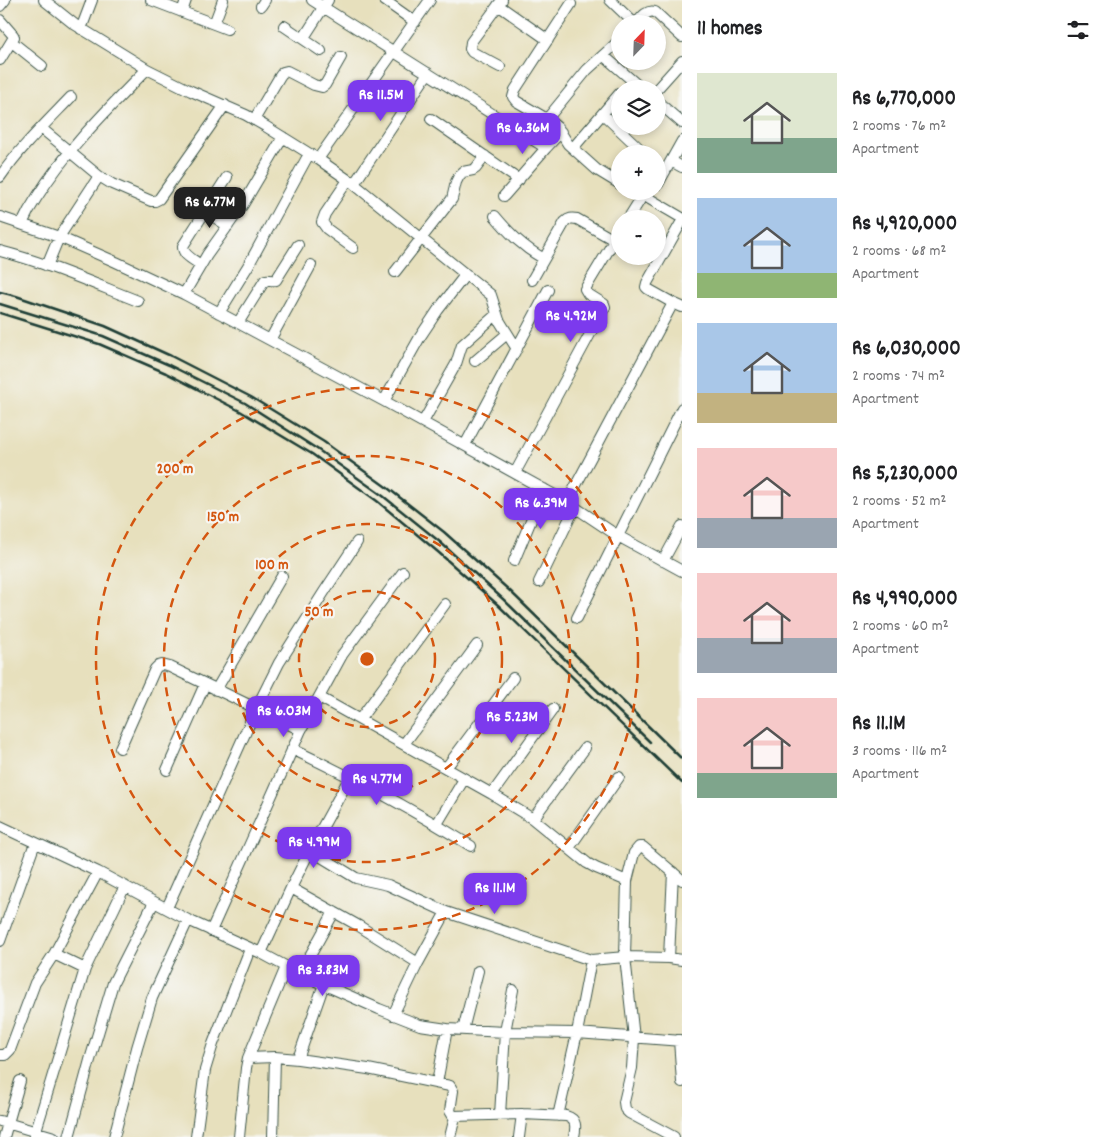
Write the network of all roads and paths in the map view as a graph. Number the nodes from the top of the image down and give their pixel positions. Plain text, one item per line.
1 (5, 0) edge
2 (92, 0) edge
3 (151, 0) edge
4 (186, 0) edge
5 (223, 0) edge
6 (312, 0) edge
7 (384, 0) edge
8 (430, 0) edge
9 (610, 0) edge
10 (50, 2) edge
11 (500, 3) edge
12 (326, 4) edge
13 (571, 4) dead end
14 (0, 6) edge
15 (182, 12) junction
16 (626, 15) edge
17 (644, 15) edge
18 (658, 15) edge
19 (0, 20) edge
20 (415, 22) junction
21 (666, 22) edge
22 (214, 24) junction
23 (284, 26) dead end
24 (81, 29) junction
25 (227, 29) dead end
26 (682, 37) edge
27 (303, 39) junction
28 (548, 40) junction
29 (12, 42) junction
30 (611, 49) edge
31 (322, 51) dead end
32 (394, 51) junction
33 (604, 56) junction
34 (341, 57) dead end
35 (0, 60) edge
36 (682, 61) edge
37 (42, 66) dead end
38 (500, 67) dead end
39 (147, 69) junction
40 (428, 73) junction
41 (631, 79) edge
42 (665, 80) edge
43 (71, 98) dead end
44 (611, 104) edge
45 (225, 105) junction
46 (666, 109) edge
47 (602, 114) junction
48 (431, 119) dead end
49 (547, 119) junction
50 (254, 120) junction
51 (682, 123) edge
52 (41, 128) junction
53 (561, 132) junction
54 (283, 137) junction
55 (682, 141) edge
56 (636, 145) edge
57 (546, 148) junction
58 (573, 148) junction
59 (70, 152) junction
60 (485, 156) junction
61 (314, 157) junction
62 (671, 161) junction
63 (682, 167) edge
64 (666, 170) edge
65 (98, 176) junction
66 (0, 177) edge
67 (226, 177) dead end
68 (611, 179) edge
69 (518, 180) junction
70 (351, 182) junction
71 (504, 196) dead end
72 (654, 200) edge
73 (205, 211) junction
74 (495, 216) dead end
75 (0, 217) edge
76 (682, 220) edge
77 (22, 224) junction
78 (228, 226) junction
79 (611, 233) edge
80 (59, 238) junction
81 (421, 238) junction
82 (298, 245) dead end
83 (611, 246) edge
84 (353, 248) dead end
85 (0, 251) edge
86 (544, 259) junction
87 (202, 265) junction
88 (311, 265) dead end
89 (47, 266) junction
90 (395, 272) dead end
91 (466, 274) junction
92 (532, 280) dead end
93 (548, 290) dead end
94 (184, 294) junction
95 (138, 301) dead end
96 (677, 305) edge
97 (219, 313) junction
98 (497, 314) junction
99 (238, 323) junction
100 (507, 334) junction
101 (270, 340) junction
102 (517, 349) junction
103 (476, 361) dead end
104 (384, 401) junction
105 (682, 408) edge
106 (423, 422) junction
107 (465, 446) junction
108 (515, 473) junction
109 (544, 489) junction
110 (571, 504) junction
111 (682, 526) edge
112 (618, 536) junction
113 (357, 542) dead end
114 (663, 560) junction
115 (514, 561) dead end
116 (682, 571) edge
117 (403, 572) dead end
118 (282, 576) dead end
119 (539, 582) dead end
120 (445, 604) dead end
121 (577, 618) dead end
122 (477, 645) dead end
123 (513, 678) dead end
124 (205, 684) junction
125 (216, 690) junction
126 (319, 697) junction
127 (256, 709) junction
128 (553, 709) dead end
129 (360, 719) junction
130 (301, 730) junction
131 (404, 744) junction
132 (120, 748) dead end
133 (585, 748) dead end
134 (292, 749) junction
135 (446, 768) junction
136 (167, 770) dead end
137 (350, 777) junction
138 (619, 777) dead end
139 (464, 779) junction
140 (492, 794) junction
141 (533, 820) junction
142 (437, 824) junction
143 (0, 826) edge
144 (35, 843) junction
145 (471, 846) dead end
146 (569, 848) junction
147 (310, 850) junction
148 (98, 872) junction
149 (673, 872) junction
150 (682, 880) edge
151 (627, 881) junction
152 (124, 886) junction
153 (291, 888) junction
154 (154, 902) junction
155 (166, 908) junction
156 (334, 912) junction
157 (446, 912) junction
158 (188, 920) junction
159 (211, 931) junction
160 (0, 941) edge
161 (250, 949) junction
162 (261, 953) junction
163 (54, 954) junction
164 (625, 957) junction
165 (669, 958) junction
166 (591, 960) junction
167 (682, 960) edge
168 (418, 963) junction
169 (286, 967) junction
170 (85, 969) junction
171 (478, 972) dead end
172 (300, 974) junction
173 (324, 984) junction
174 (513, 990) dead end
175 (393, 1015) junction
176 (447, 1029) junction
177 (463, 1030) junction
178 (505, 1032) junction
179 (577, 1033) junction
180 (634, 1038) junction
181 (680, 1041) edge
182 (0, 1055) edge
183 (275, 1057) junction
184 (248, 1058) junction
185 (298, 1059) junction
186 (20, 1082) dead end
187 (682, 1082) edge
188 (437, 1083) junction
189 (522, 1114) junction
190 (500, 1115) junction
191 (558, 1116) junction
192 (455, 1117) junction
193 (4, 1123) edge
194 (35, 1134) edge
195 (4, 1137) edge
196 (54, 1137) edge
197 (69, 1137) edge
198 (114, 1137) edge
199 (196, 1137) edge
200 (239, 1137) edge
201 (273, 1137) edge
202 (450, 1137) edge
203 (519, 1137) edge
204 (574, 1137) edge
205 (674, 1137) edge

1 - 14 street
2 - 24 street
3 - 15 street
4 - 15 street
5 - 22 street
6 - 12 street
7 - 20 street
8 - 20 street
9 - 16 street
10 - 24 street
11 - 28 street
11 - 38 street
12 - 27 street
12 - 32 street
13 - 28 street
15 - 22 street
17 - 18 street
19 - 29 street
20 - 32 street
21 - 26 street
22 - 25 street
23 - 27 street
24 - 39 street
27 - 31 street
28 - 49 street
29 - 35 street
29 - 37 street
30 - 33 street
32 - 40 street
32 - 61 street
33 - 41 street
33 - 49 street
34 - 50 street
36 - 42 street
39 - 45 street
39 - 59 street
40 - 57 street
40 - 70 street
43 - 52 street
44 - 47 street
45 - 50 street
45 - 65 street
46 - 51 street
47 - 56 street
47 - 58 street
48 - 60 street
49 - 53 street
50 - 54 street
52 - 59 street
52 - 66 street
53 - 57 street
53 - 58 street
54 - 61 street
54 - 78 street
55 - 62 street
57 - 69 street
58 - 68 street
59 - 65 street
59 - 77 street
60 - 69 street
60 - 81 street
61 - 70 street
61 - 97 street
62 - 63 street
62 - 64 street
65 - 80 street
67 - 73 street
69 - 71 street
70 - 81 street
70 - 84 street
72 - 76 street
73 - 78 street
73 - 87 street
74 - 86 street
75 - 77 street
76 - 96 street
77 - 80 street
78 - 87 street
79 - 86 street
80 - 89 street
80 - 94 street
81 - 90 street
81 - 91 street
82 - 99 street
83 - 108 street
85 - 89 street
86 - 92 street
87 - 94 street
88 - 101 street
89 - 95 street
91 - 98 street
91 - 104 street
93 - 102 street
94 - 97 street
96 - 110 street
97 - 99 street
98 - 100 street
98 - 106 street
99 - 101 street
100 - 102 street
100 - 103 street
101 - 104 street
102 - 107 street
104 - 106 street
105 - 112 street
106 - 107 street
107 - 108 street
108 - 109 street
109 - 110 street
109 - 115 street
110 - 112 street
110 - 119 street
111 - 114 street
112 - 114 street
112 - 121 street
113 - 127 street
114 - 116 street
117 - 126 street
118 - 125 street
120 - 129 street
122 - 131 street
123 - 135 street
124 - 125 street
124 - 132 street
124 - 136 street
125 - 127 street
126 - 129 street
126 - 130 street
127 - 130 street
127 - 155 street
128 - 140 street
129 - 131 street
130 - 134 street
131 - 135 street
133 - 141 street
134 - 137 street
134 - 159 street
135 - 139 street
137 - 142 street
137 - 147 street
138 - 146 street
139 - 140 street
139 - 142 street
140 - 141 street
141 - 146 street
142 - 145 street
143 - 144 street
144 - 148 street
144 - 160 street
146 - 151 street
147 - 153 street
147 - 157 street
148 - 152 street
148 - 163 street
149 - 150 street
149 - 151 street
149 - 165 street
151 - 164 street
152 - 154 street
152 - 170 street
153 - 156 street
153 - 162 street
154 - 155 street
154 - 197 street
155 - 158 street
156 - 168 street
156 - 172 street
157 - 166 street
157 - 168 street
158 - 159 street
158 - 198 street
159 - 161 street
161 - 162 street
161 - 199 street
162 - 169 street
163 - 170 street
163 - 182 street
164 - 165 street
164 - 166 street
164 - 180 street
165 - 167 street
166 - 179 street
168 - 175 street
169 - 172 street
169 - 184 street
170 - 194 street
171 - 177 street
172 - 173 street
173 - 175 street
173 - 185 street
174 - 178 street
175 - 176 street
176 - 177 street
176 - 188 street
177 - 178 street
178 - 179 street
178 - 190 street
179 - 180 street
179 - 191 street
180 - 181 street
180 - 205 street
181 - 187 street
183 - 184 street
183 - 185 street
183 - 201 street
184 - 200 street
185 - 188 street
186 - 193 street
188 - 192 street
189 - 190 street
189 - 191 street
189 - 203 street
190 - 192 street
191 - 204 street
192 - 202 street
193 - 194 street
193 - 195 street
194 - 196 street

